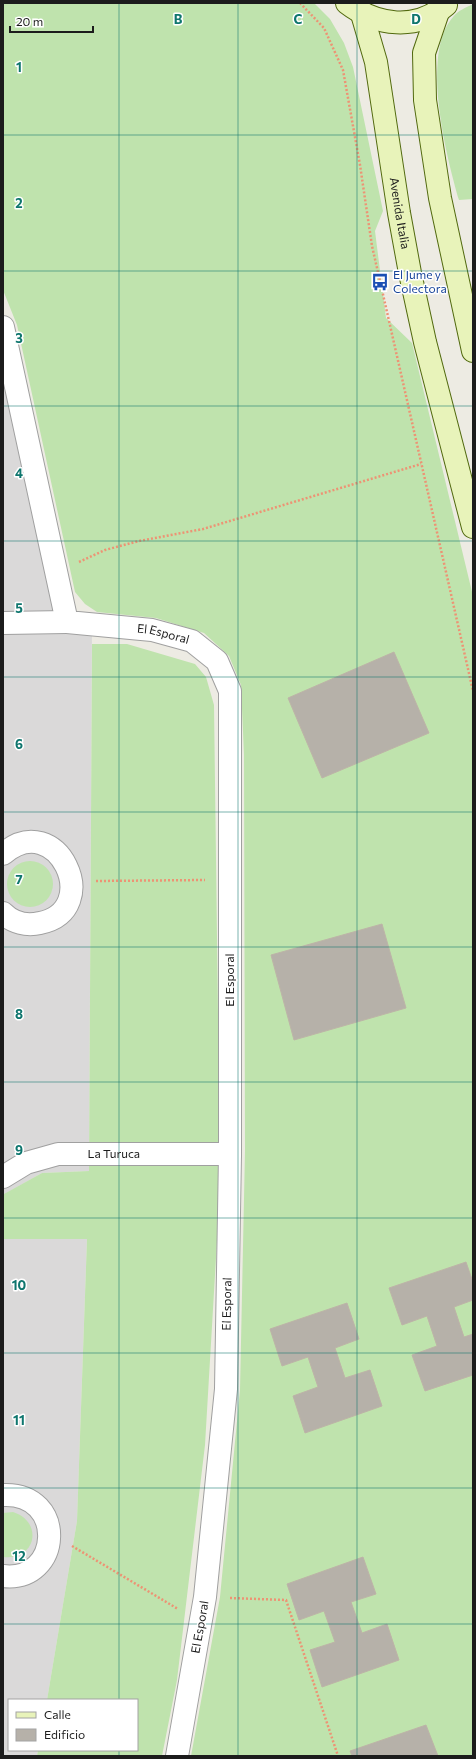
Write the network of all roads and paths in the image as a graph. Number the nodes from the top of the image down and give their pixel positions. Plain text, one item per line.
1 (300, 3) edge
2 (443, 7) edge
3 (354, 8) edge
4 (3, 329) edge
5 (473, 351) edge
6 (421, 464) junction
7 (473, 528) edge
8 (57, 572) junction
9 (67, 622) junction
10 (3, 623) edge
11 (473, 691) edge
12 (3, 854) edge
13 (230, 879) junction
14 (72, 881) junction
15 (9, 919) edge
16 (230, 1154) junction
17 (3, 1177) edge
18 (3, 1495) edge
19 (50, 1533) junction
20 (3, 1576) edge
21 (205, 1596) junction
22 (200, 1623) junction
23 (176, 1756) edge
24 (338, 1756) edge

1 - 6 path
2 - 3 main road
2 - 5 main road
3 - 7 main road, Avenida Italia
4 - 8 street
6 - 8 path
6 - 11 path
8 - 9 street
9 - 10 street, El Esporal
9 - 13 street, El Esporal
12 - 14 street
13 - 14 path
13 - 16 street, El Esporal
14 - 15 street
16 - 17 street, La Turuca
16 - 21 street, El Esporal
18 - 19 street
19 - 20 street
19 - 22 path
21 - 22 street, El Esporal
21 - 24 path
22 - 23 street, El Esporal

